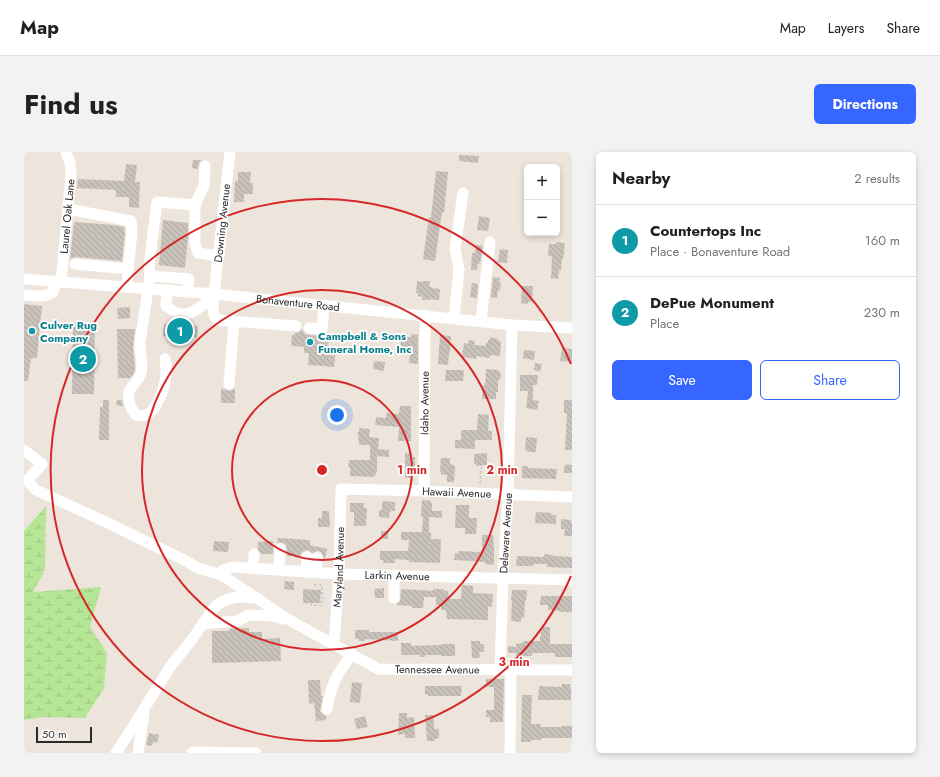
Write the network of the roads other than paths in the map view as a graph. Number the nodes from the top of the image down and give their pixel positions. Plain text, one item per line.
1 (230, 152) edge
2 (69, 155) edge
3 (205, 166) dead end
4 (463, 193) dead end
5 (195, 205) junction
6 (68, 209) junction
7 (490, 242) dead end
8 (219, 256) junction
9 (75, 264) dead end
10 (128, 268) junction
11 (150, 276) junction
12 (24, 279) edge
13 (59, 282) junction
14 (127, 287) junction
15 (148, 289) junction
16 (168, 290) junction
17 (188, 292) junction
18 (211, 294) junction
19 (24, 295) edge
20 (324, 305) junction
21 (425, 315) junction
22 (454, 318) junction
23 (234, 321) junction
24 (481, 321) junction
25 (512, 325) junction
26 (296, 326) dead end
27 (572, 327) edge
28 (309, 328) dead end
29 (165, 359) dead end
30 (230, 384) dead end
31 (24, 450) edge
32 (26, 482) edge
33 (341, 490) joint
34 (424, 491) junction
35 (508, 495) junction
36 (572, 497) edge
37 (280, 549) dead end
38 (254, 554) dead end
39 (312, 557) dead end
40 (253, 569) junction
41 (223, 570) dead end
42 (311, 572) junction
43 (286, 574) junction
44 (339, 574) junction
45 (394, 575) junction
46 (503, 577) junction
47 (572, 580) edge
48 (257, 598) junction
49 (394, 598) dead end
50 (293, 622) junction
51 (203, 624) junction
52 (334, 644) junction
53 (352, 654) junction
54 (506, 669) junction
55 (572, 670) edge
56 (144, 709) junction
57 (327, 709) dead end
58 (116, 753) edge
59 (138, 753) edge
60 (192, 753) edge
61 (212, 753) edge
62 (256, 753) edge
63 (510, 753) edge

1 - 8 street, Downing Avenue
2 - 6 street, Laurel Oak Lane
3 - 5 street
4 - 22 street
5 - 8 street
5 - 11 street
6 - 10 street
6 - 13 street, Laurel Oak Lane
7 - 24 street
8 - 18 street, Downing Avenue
9 - 10 street
10 - 14 street
11 - 15 street
11 - 17 street
12 - 13 street, Bonaventure Road
13 - 14 street, Bonaventure Road
13 - 19 street
14 - 15 street, Bonaventure Road
15 - 16 street, Bonaventure Road
15 - 29 street
16 - 17 street, Bonaventure Road
16 - 18 street
17 - 18 street, Bonaventure Road
18 - 20 street, Bonaventure Road
18 - 23 street, Downing Avenue
20 - 21 street, Bonaventure Road
20 - 28 street
21 - 22 street, Bonaventure Road
21 - 34 street, Idaho Avenue
22 - 24 street, Bonaventure Road
23 - 26 street
23 - 30 street
24 - 25 street, Bonaventure Road
25 - 27 street, Bonaventure Road
25 - 35 street, Delaware Avenue
31 - 32 street
32 - 48 street
33 - 34 street, Hawaii Avenue
33 - 44 street, Maryland Avenue
34 - 35 street, Hawaii Avenue
35 - 36 street, Hawaii Avenue
35 - 46 street, Delaware Avenue
37 - 43 street
38 - 40 street
39 - 42 street
40 - 41 street, Larkin Avenue
40 - 43 street, Larkin Avenue
42 - 43 street, Larkin Avenue
42 - 44 street, Larkin Avenue
44 - 45 street, Larkin Avenue
44 - 52 street, Maryland Avenue
45 - 46 street, Larkin Avenue
45 - 49 street
46 - 47 street, Larkin Avenue
46 - 54 street, Delaware Avenue
48 - 50 street
48 - 51 street
50 - 51 street
50 - 52 street, Tennessee Avenue
51 - 56 street
52 - 53 street, Tennessee Avenue
53 - 54 street, Tennessee Avenue
53 - 57 street
54 - 55 street, Tennessee Avenue
54 - 63 street, Delaware Avenue
56 - 58 street
56 - 59 street
60 - 61 street
61 - 62 street

